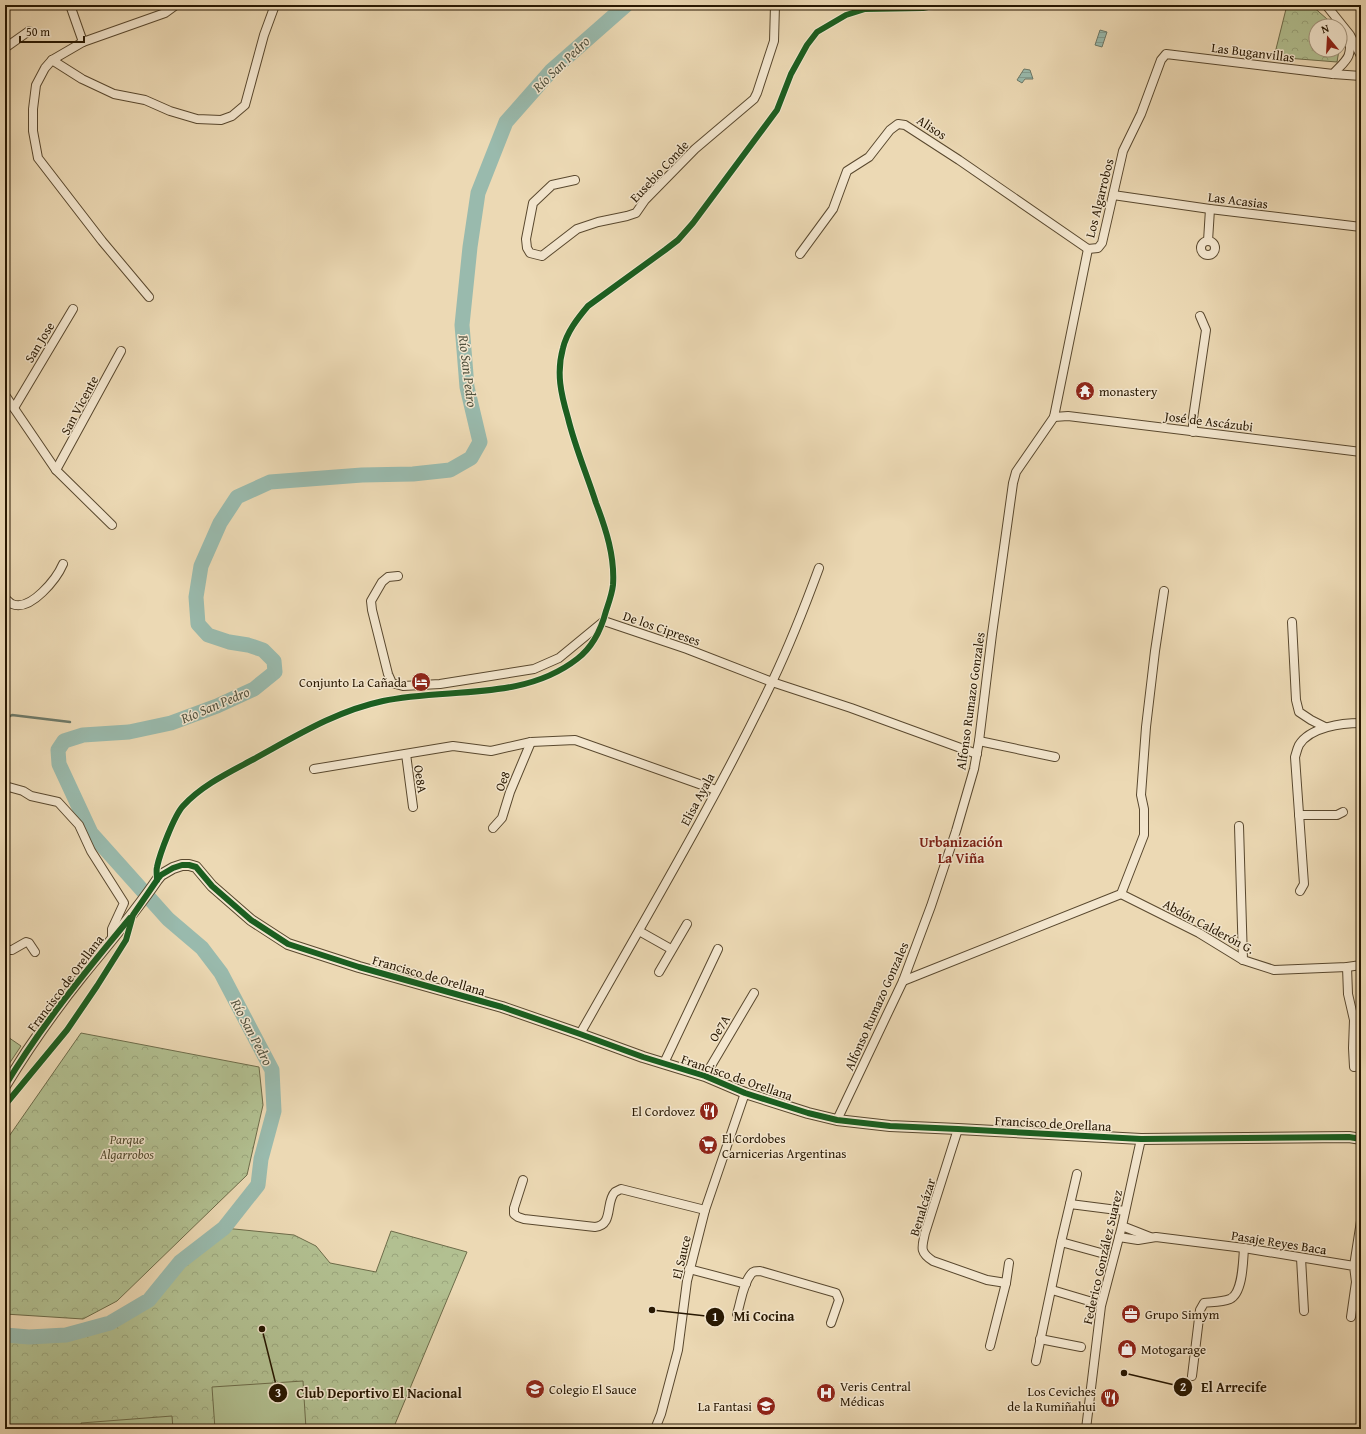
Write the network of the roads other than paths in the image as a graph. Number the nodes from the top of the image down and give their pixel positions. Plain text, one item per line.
1 (70, 5) edge
2 (176, 5) edge
3 (275, 5) edge
4 (775, 5) edge
5 (1326, 5) edge
6 (29, 31) dead end
7 (1350, 35) junction
8 (83, 42) junction
9 (5, 48) edge
10 (1166, 54) joint
11 (1361, 56) edge
12 (52, 60) junction
13 (1333, 74) junction
14 (1361, 76) edge
15 (575, 180) dead end
16 (1113, 195) junction
17 (1210, 209) junction
18 (1361, 228) edge
19 (1208, 241) dead end
20 (1088, 249) junction
21 (800, 254) dead end
22 (150, 298) dead end
23 (73, 309) dead end
24 (1200, 316) dead end
25 (121, 351) dead end
26 (5, 395) edge
27 (14, 408) junction
28 (1054, 418) junction
29 (1193, 432) junction
30 (1361, 452) edge
31 (56, 470) junction
32 (112, 524) dead end
33 (62, 564) dead end
34 (819, 568) dead end
35 (398, 576) dead end
36 (1164, 591) dead end
37 (5, 598) edge
38 (1292, 622) dead end
39 (772, 682) junction
40 (1361, 723) edge
41 (1325, 727) junction
42 (979, 741) junction
43 (531, 742) junction
44 (406, 754) junction
45 (977, 754) junction
46 (1055, 757) dead end
47 (314, 769) dead end
48 (5, 786) edge
49 (716, 790) junction
50 (413, 807) dead end
51 (1343, 812) dead end
52 (1299, 815) junction
53 (1239, 826) dead end
54 (493, 828) dead end
55 (1300, 891) dead end
56 (1121, 894) junction
57 (687, 924) dead end
58 (639, 931) junction
59 (112, 939) junction
60 (718, 948) dead end
61 (671, 949) junction
62 (5, 950) edge
63 (35, 952) dead end
64 (1244, 960) junction
65 (1361, 965) edge
66 (1347, 967) junction
67 (659, 972) dead end
68 (903, 981) junction
69 (754, 993) dead end
70 (580, 1034) junction
71 (664, 1063) junction
72 (1354, 1067) dead end
73 (706, 1076) junction
74 (5, 1086) edge
75 (745, 1093) junction
76 (838, 1120) junction
77 (958, 1129) junction
78 (1141, 1139) junction
79 (1361, 1139) edge
80 (1077, 1174) dead end
81 (523, 1180) dead end
82 (1070, 1204) junction
83 (705, 1210) junction
84 (1125, 1210) junction
85 (1361, 1221) edge
86 (1122, 1226) junction
87 (1119, 1237) junction
88 (1150, 1237) junction
89 (1061, 1242) junction
90 (1244, 1248) junction
91 (1101, 1253) dead end
92 (1301, 1258) junction
93 (1009, 1263) dead end
94 (1354, 1266) junction
95 (689, 1269) junction
96 (1006, 1283) junction
97 (746, 1284) junction
98 (1052, 1290) junction
99 (1089, 1301) dead end
100 (1304, 1311) dead end
101 (737, 1314) dead end
102 (1351, 1317) dead end
103 (832, 1323) dead end
104 (1040, 1338) junction
105 (990, 1346) dead end
106 (1081, 1347) dead end
107 (1036, 1360) dead end
108 (1192, 1376) dead end
109 (656, 1429) edge
110 (1086, 1429) edge

1 - 8 street
2 - 8 street
3 - 12 street
4 - 15 street, Eusebio Conde
5 - 7 street
6 - 9 street
7 - 11 street
7 - 13 street
8 - 12 street
10 - 13 street, Las Buganvillas
10 - 16 street, Los Algarrobos
12 - 22 street
13 - 14 street, Las Buganvillas
16 - 17 street, Las Acasias
16 - 20 street, Los Algarrobos
17 - 18 street, Las Acasias
17 - 19 street
20 - 21 street, Alisos
20 - 28 street, Los Algarrobos
23 - 27 street, San Jose
24 - 29 street
25 - 31 street, San Vicente
26 - 27 street
27 - 31 street
28 - 29 street, José de Ascázubi
28 - 42 street, Alfonso Rumazo Gonzales
29 - 30 street, José de Ascázubi
31 - 32 street
33 - 37 street
34 - 39 street, Elisa Ayala
35 - 39 street, De los Cipreses
36 - 56 street
38 - 41 street
39 - 45 street, De los Cipreses
39 - 49 street, Elisa Ayala
40 - 41 street
41 - 52 street
42 - 45 street, Alfonso Rumazo Gonzales
42 - 46 street
43 - 44 street
43 - 49 street
43 - 54 street, Oe8
44 - 47 street
44 - 50 street, Oe8A
45 - 68 street, Alfonso Rumazo Gonzales
48 - 59 street
49 - 58 street, Elisa Ayala
51 - 52 street
52 - 55 street
53 - 64 street
56 - 64 street, Abdón Calderón G.
56 - 68 street
57 - 61 street
58 - 61 street
58 - 70 street, Elisa Ayala
59 - 70 street, Francisco de Orellana
59 - 74 street, Francisco de Orellana
60 - 71 street
61 - 67 street
62 - 63 street
64 - 66 street, Abdón Calderón G.
65 - 66 street, Abdón Calderón G.
66 - 72 street
68 - 76 street, Alfonso Rumazo Gonzales
69 - 73 street, Oe7A
70 - 71 street, Francisco de Orellana
71 - 73 street, Francisco de Orellana
73 - 75 street, Francisco de Orellana
75 - 76 street, Francisco de Orellana
75 - 83 street, El Sauce
76 - 77 street, Francisco de Orellana
77 - 78 street, Francisco de Orellana
77 - 96 street, Benalcázar
78 - 79 street, Francisco de Orellana
78 - 84 street, Federico González Suarez
80 - 82 street
81 - 83 street
82 - 84 street
82 - 89 street
83 - 95 street, El Sauce
84 - 86 street, Federico González Suarez
85 - 94 street
86 - 87 street, Federico González Suarez
86 - 88 street, Pasaje Reyes Baca
87 - 88 street, Pasaje Reyes Baca
87 - 110 street, Federico González Suarez
88 - 90 street, Pasaje Reyes Baca
89 - 91 street
89 - 98 street
90 - 92 street, Pasaje Reyes Baca
90 - 108 street
92 - 94 street, Pasaje Reyes Baca
92 - 100 street
93 - 96 street
94 - 102 street
95 - 97 street
95 - 109 street, El Sauce
96 - 105 street
97 - 101 street
97 - 103 street
98 - 99 street
98 - 104 street
104 - 106 street
104 - 107 street

